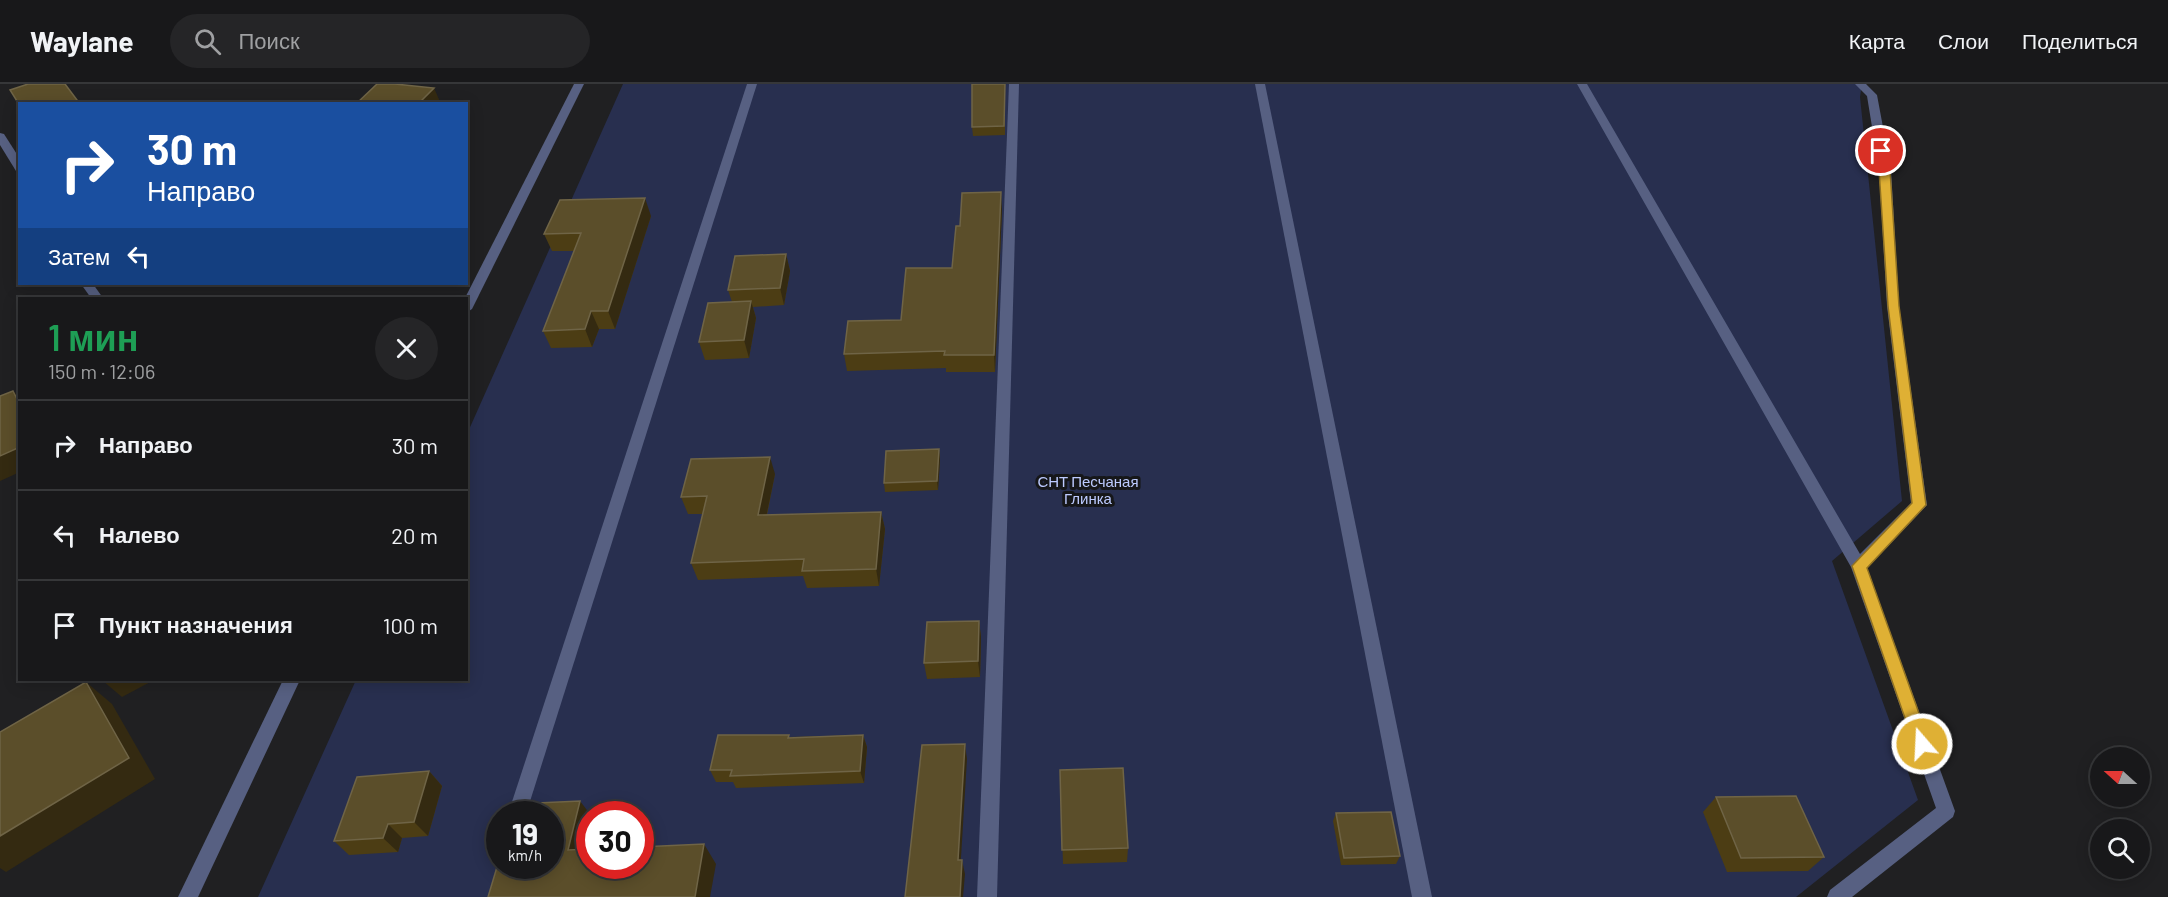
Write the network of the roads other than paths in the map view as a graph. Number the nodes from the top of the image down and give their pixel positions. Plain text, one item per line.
1 (579, 84) edge
2 (752, 84) edge
3 (1014, 84) edge
4 (1260, 84) edge
5 (1582, 84) edge
6 (1860, 84) edge
7 (1872, 90) edge
8 (0, 136) edge
9 (18, 166) edge
10 (468, 305) edge
11 (1859, 566) junction
12 (291, 681) edge
13 (521, 801) edge
14 (188, 897) edge
15 (987, 897) edge
16 (1422, 897) edge
17 (1837, 897) edge

1 - 10 street
2 - 13 street
3 - 15 street
4 - 16 street
5 - 11 street
6 - 7 street
7 - 11 street
8 - 9 street
11 - 17 street
12 - 14 street

